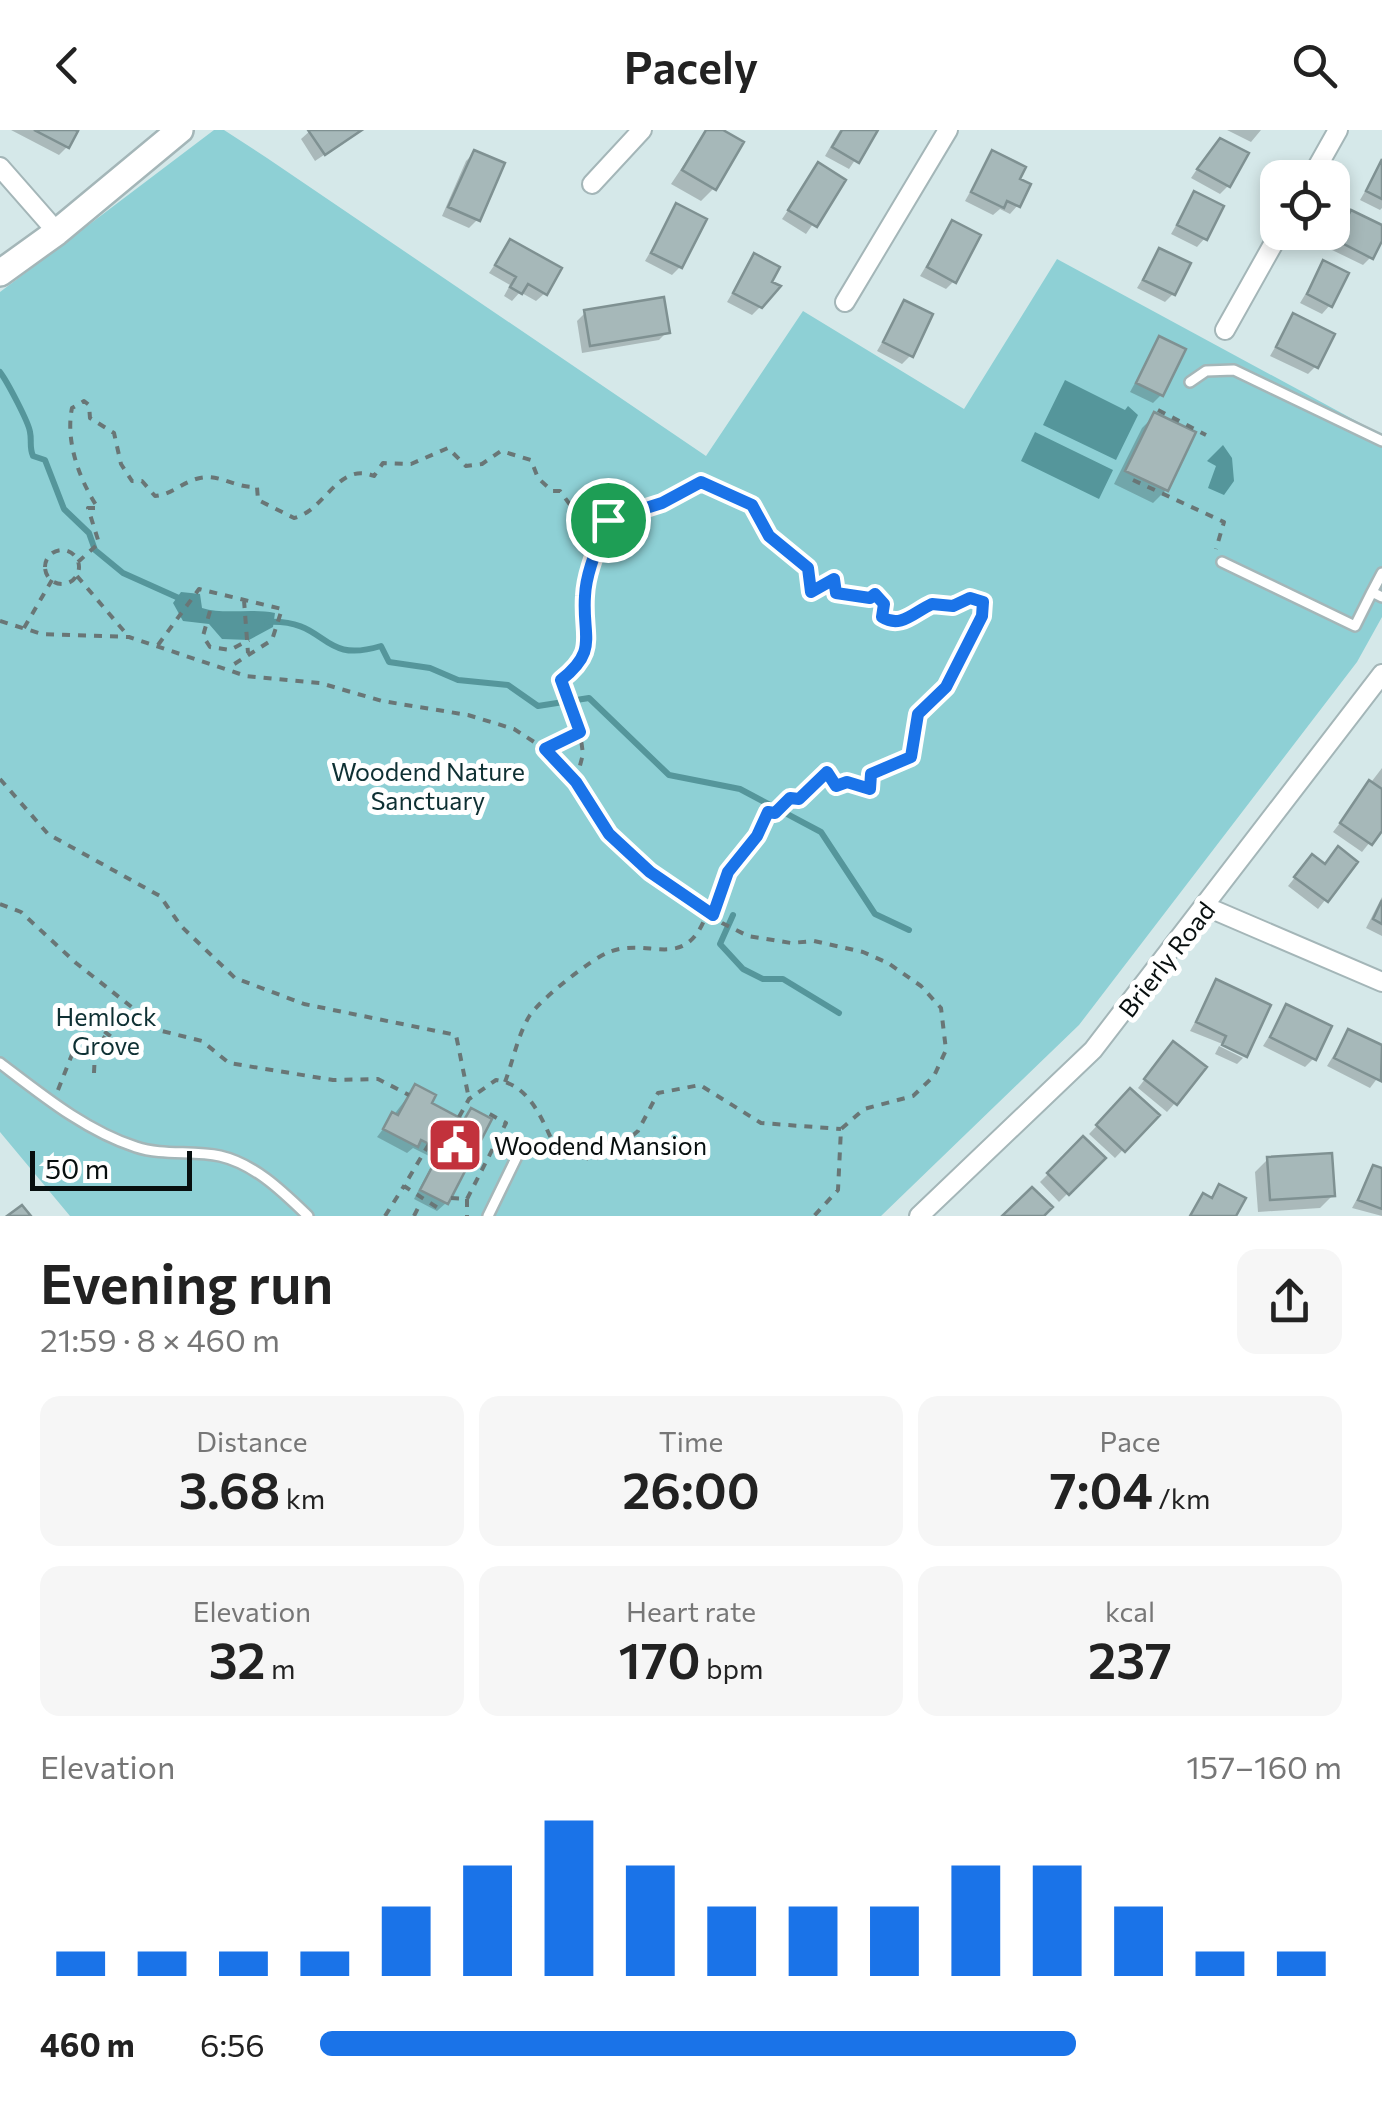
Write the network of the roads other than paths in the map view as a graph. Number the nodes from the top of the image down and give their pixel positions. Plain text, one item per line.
1 (180, 130) edge
2 (642, 130) edge
3 (948, 130) edge
4 (1338, 130) edge
5 (1321, 160) edge
6 (0, 166) edge
7 (592, 184) dead end
8 (57, 232) junction
9 (1270, 250) edge
10 (0, 273) edge
11 (844, 302) dead end
12 (1225, 330) dead end
13 (1190, 382) dead end
14 (1382, 441) edge
15 (1222, 562) road end
16 (1382, 573) edge
17 (1377, 594) edge
18 (1382, 674) edge
19 (1207, 907) junction
20 (1382, 982) edge
21 (0, 1063) edge
22 (524, 1144) dead end
23 (308, 1216) edge
24 (488, 1216) edge
25 (919, 1216) edge

1 - 8 street
2 - 7 street
3 - 11 street
4 - 5 street
6 - 8 street
8 - 10 street
9 - 12 street
13 - 14 lane
15 - 17 lane
16 - 17 lane
18 - 19 street, Brierly Road
19 - 20 street
19 - 25 street, Brierly Road
21 - 23 lane
22 - 24 lane

